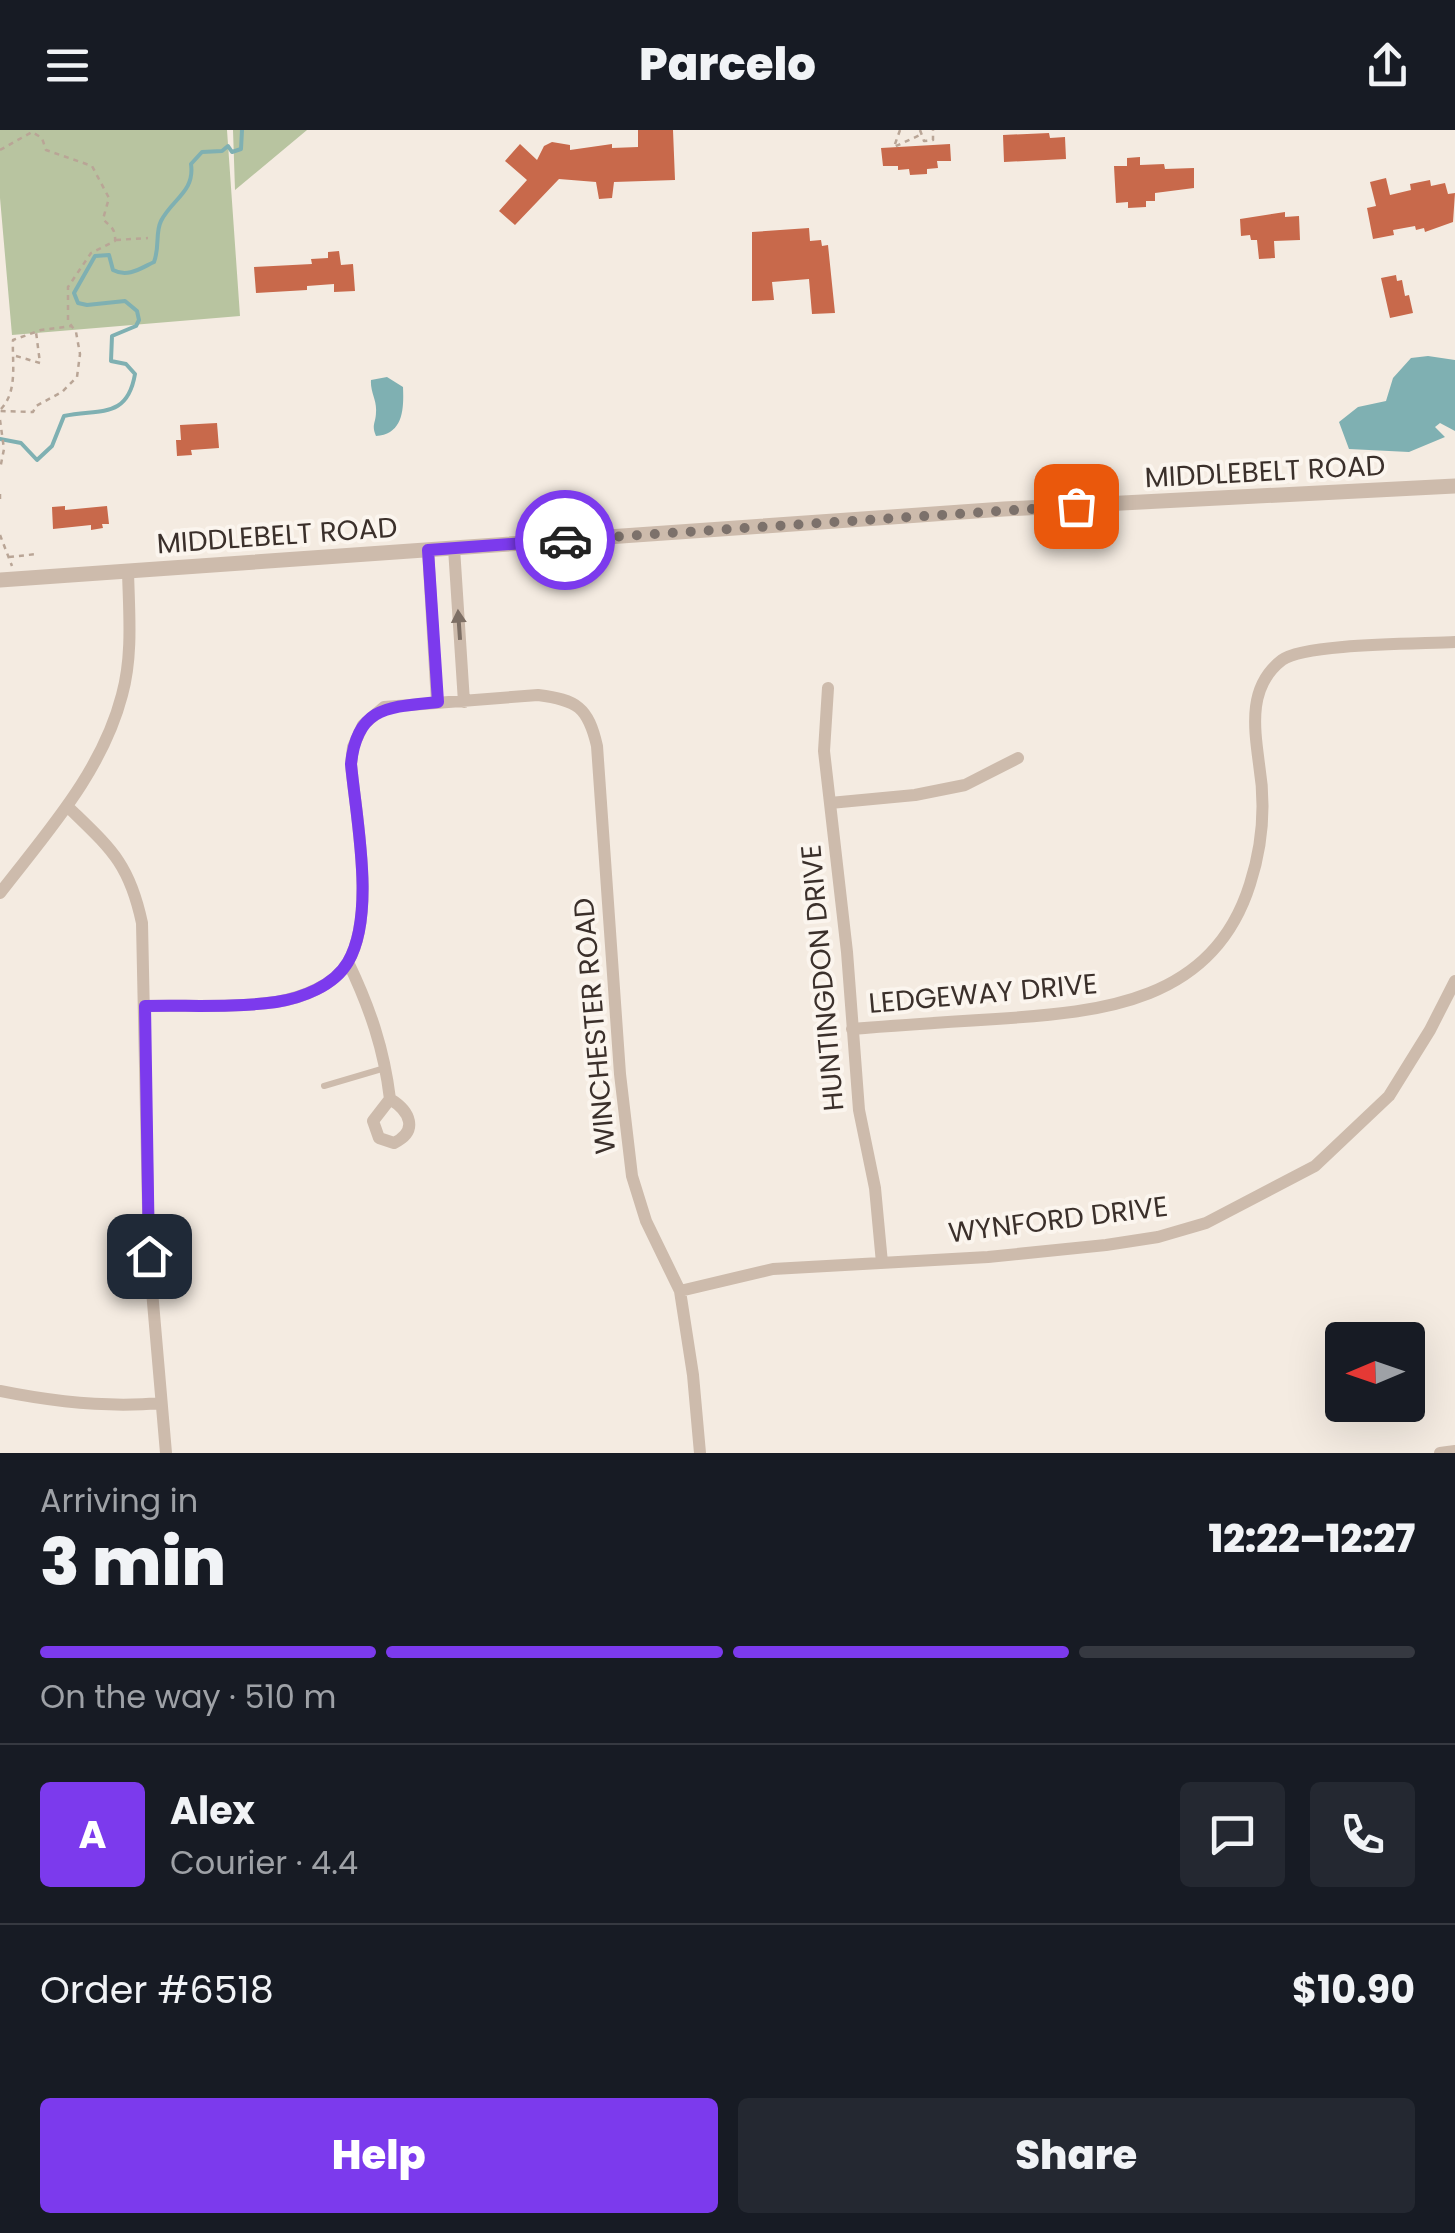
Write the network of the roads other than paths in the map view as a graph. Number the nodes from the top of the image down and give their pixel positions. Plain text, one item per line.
1 (1455, 486) edge
2 (454, 548) junction
3 (428, 550) junction
4 (128, 571) junction
5 (8, 580) edge
6 (1455, 642) edge
7 (828, 688) dead end
8 (451, 702) junction
9 (1018, 758) dead end
10 (830, 803) junction
11 (67, 806) junction
12 (0, 893) edge
13 (348, 962) junction
14 (1455, 981) edge
15 (145, 1006) junction
16 (852, 1028) junction
17 (386, 1068) junction
18 (324, 1086) dead end
19 (390, 1099) dead end
20 (882, 1262) junction
21 (680, 1291) junction
22 (0, 1391) edge
23 (161, 1403) junction
24 (1455, 1451) edge
25 (166, 1453) edge
26 (700, 1453) edge
27 (1440, 1453) edge

1 - 2 street, MIDDLEBELT ROAD
2 - 3 street, MIDDLEBELT ROAD
8 -> 2 street
3 - 4 street, MIDDLEBELT ROAD
3 - 8 street
4 - 5 street, MIDDLEBELT ROAD
4 - 11 street
6 - 16 street, LEDGEWAY DRIVE
7 - 10 street, HUNTINGDON DRIVE
8 - 13 street, WINCHESTER ROAD
8 - 21 street, WINCHESTER ROAD
9 - 10 street
10 - 16 street, HUNTINGDON DRIVE
11 - 12 street
11 - 15 street
13 - 15 street
13 - 17 street
14 - 20 street, WYNFORD DRIVE
15 - 23 street
16 - 20 street, HUNTINGDON DRIVE
17 - 18 lane
17 - 19 street
20 - 21 street, WYNFORD DRIVE
21 - 26 street, WINCHESTER ROAD
22 - 23 street
23 - 25 street
24 - 27 street

